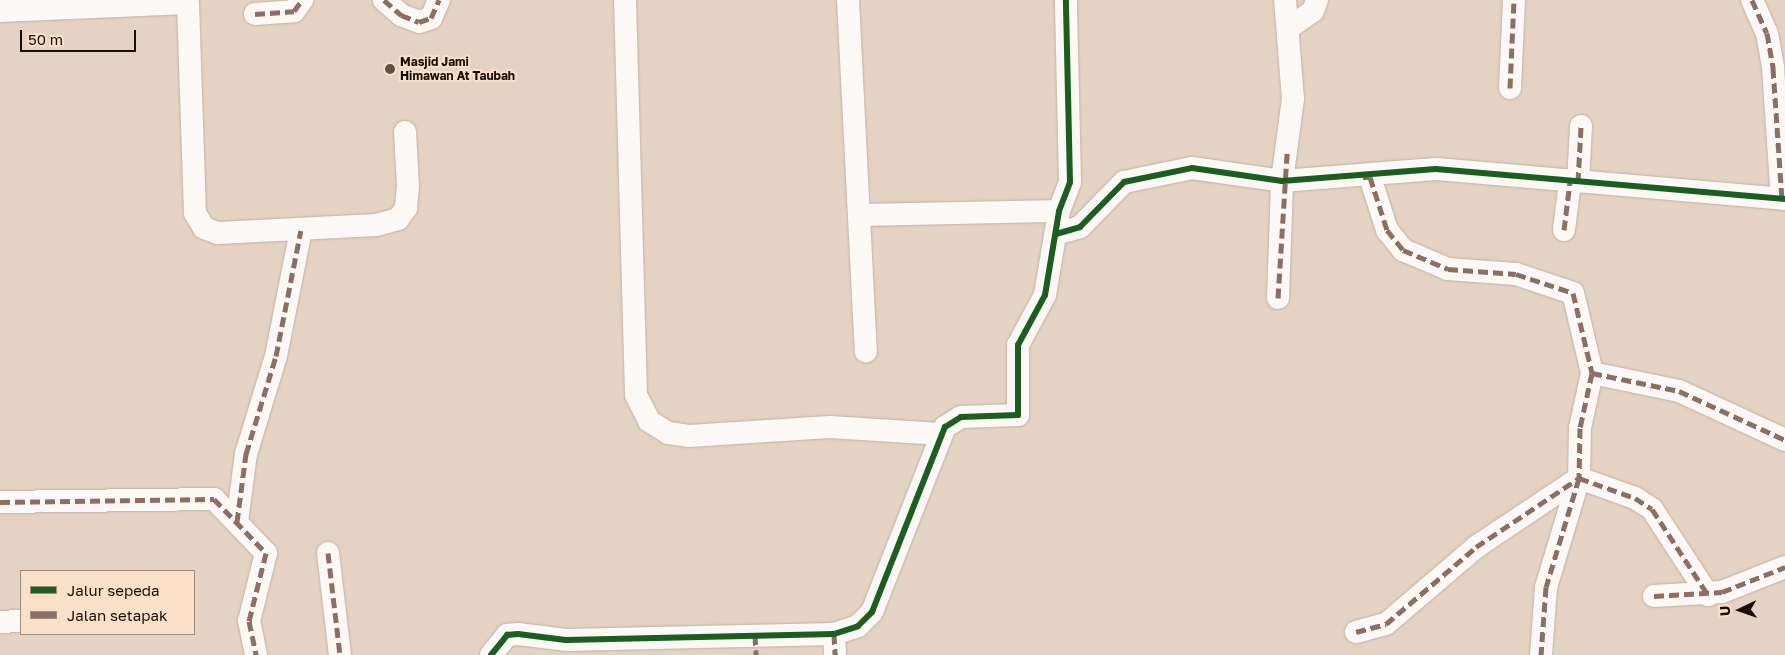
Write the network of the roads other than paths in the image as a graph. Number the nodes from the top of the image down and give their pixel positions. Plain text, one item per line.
1 (302, 0) edge
2 (384, 0) edge
3 (439, 0) edge
4 (624, 0) edge
5 (848, 0) edge
6 (1066, 0) edge
7 (1286, 0) edge
8 (1317, 0) edge
9 (1514, 0) edge
10 (1752, 0) edge
11 (153, 2) edge
12 (0, 11) edge
13 (255, 14) dead end
14 (1290, 27) junction
15 (1510, 88) dead end
16 (1581, 126) dead end
17 (406, 132) dead end
18 (1370, 177) junction
19 (1282, 181) junction
20 (1574, 182) junction
21 (1783, 199) edge
22 (1059, 211) junction
23 (862, 215) junction
24 (301, 230) junction
25 (1564, 230) dead end
26 (1056, 234) junction
27 (1278, 298) dead end
28 (866, 352) dead end
29 (1592, 373) junction
30 (941, 434) junction
31 (1785, 440) edge
32 (1579, 478) junction
33 (0, 502) edge
34 (237, 522) junction
35 (328, 553) dead end
36 (1785, 567) edge
37 (1708, 595) junction
38 (1654, 596) dead end
39 (20, 621) edge
40 (0, 622) edge
41 (1356, 632) dead end
42 (835, 644) edge
43 (756, 645) edge
44 (256, 655) edge
45 (340, 655) edge
46 (491, 655) edge
47 (1541, 655) edge

1 - 13 street
2 - 3 street
4 - 30 street
5 - 23 street
6 - 22 street
7 - 14 street
8 - 14 street
9 - 15 street
10 - 21 street
11 - 12 street
11 - 24 street
14 - 19 street
16 - 20 street
17 - 24 street
18 - 19 street
18 - 20 street
18 - 29 street
19 - 26 street
19 - 27 street
20 - 21 street
20 - 25 street
22 - 23 street
22 - 26 street
23 - 28 street
24 - 34 street
26 - 30 street
29 - 31 street
29 - 32 street
30 - 42 street
32 - 37 street
32 - 41 street
32 - 47 street
33 - 34 street
34 - 44 street
35 - 45 street
36 - 37 street
37 - 38 street
39 - 40 street
42 - 43 street
43 - 46 street

